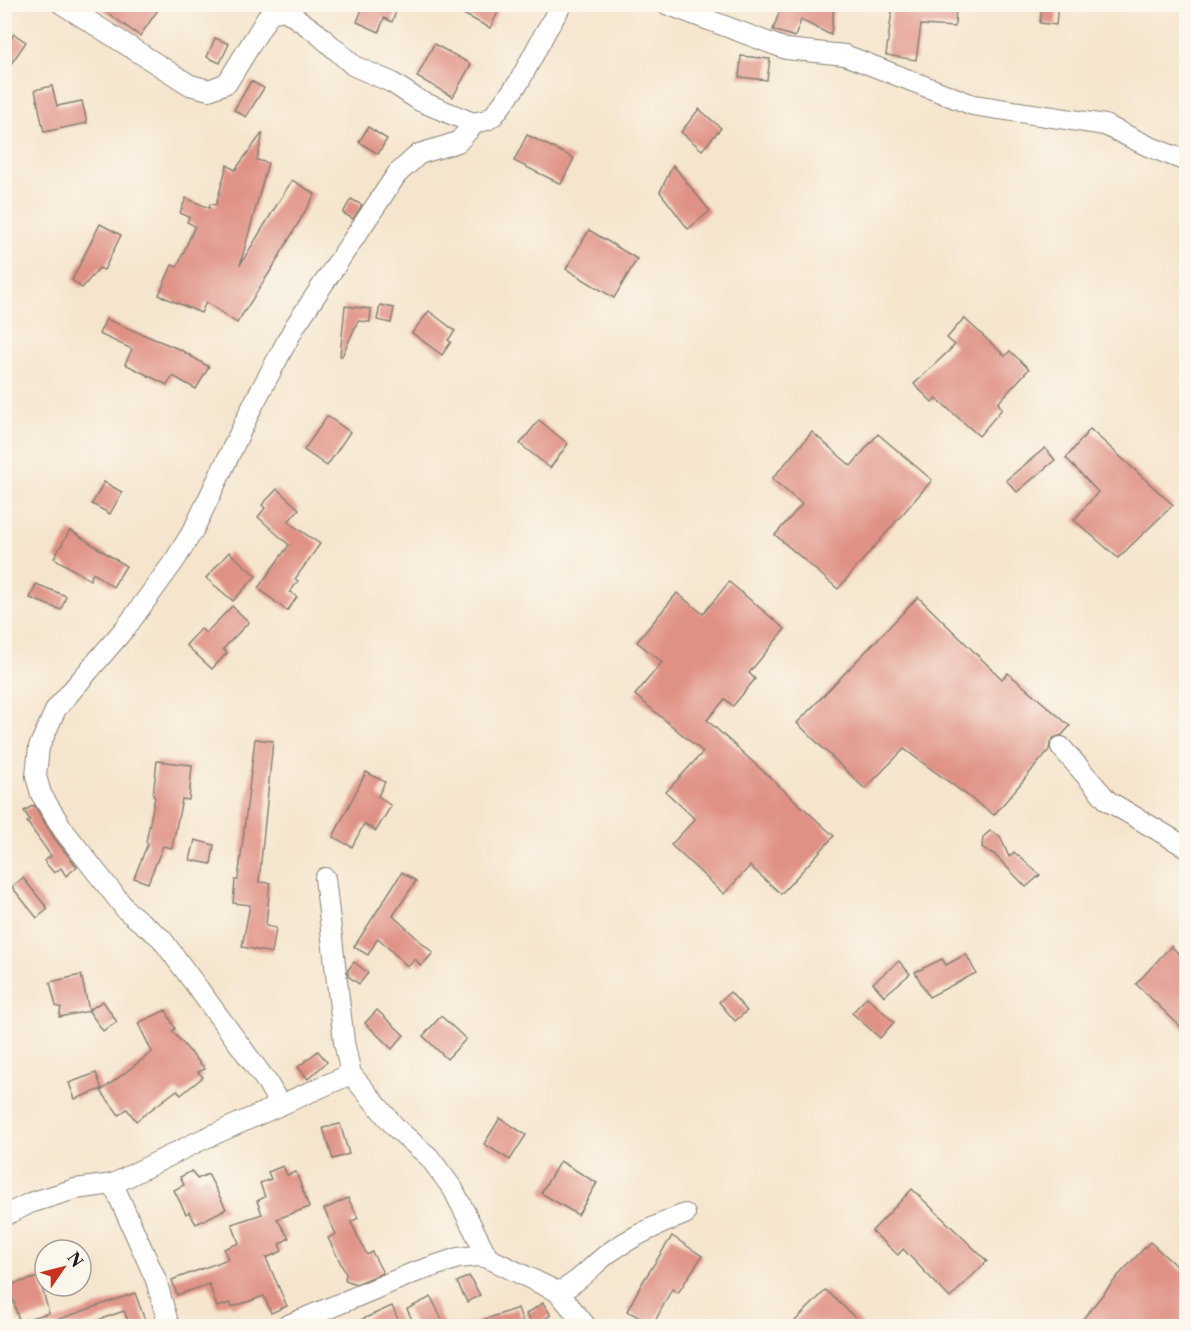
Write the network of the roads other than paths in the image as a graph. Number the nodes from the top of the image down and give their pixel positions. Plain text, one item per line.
1 (62, 4) edge
2 (562, 4) edge
3 (666, 4) edge
4 (475, 123) junction
5 (1186, 161) edge
6 (1061, 747) dead end
7 (1186, 846) edge
8 (325, 878) dead end
9 (351, 1074) junction
10 (280, 1105) junction
11 (113, 1184) junction
12 (685, 1214) dead end
13 (4, 1216) edge
14 (488, 1258) junction
15 (558, 1292) junction
16 (169, 1326) edge
17 (286, 1326) edge
18 (586, 1326) edge

1 - 4 street
2 - 4 street
3 - 5 street
4 - 10 street
6 - 7 street
8 - 9 street
9 - 10 street
9 - 14 street
10 - 11 street
11 - 13 street
11 - 16 street
12 - 15 street
14 - 15 street
14 - 17 street
15 - 18 street

